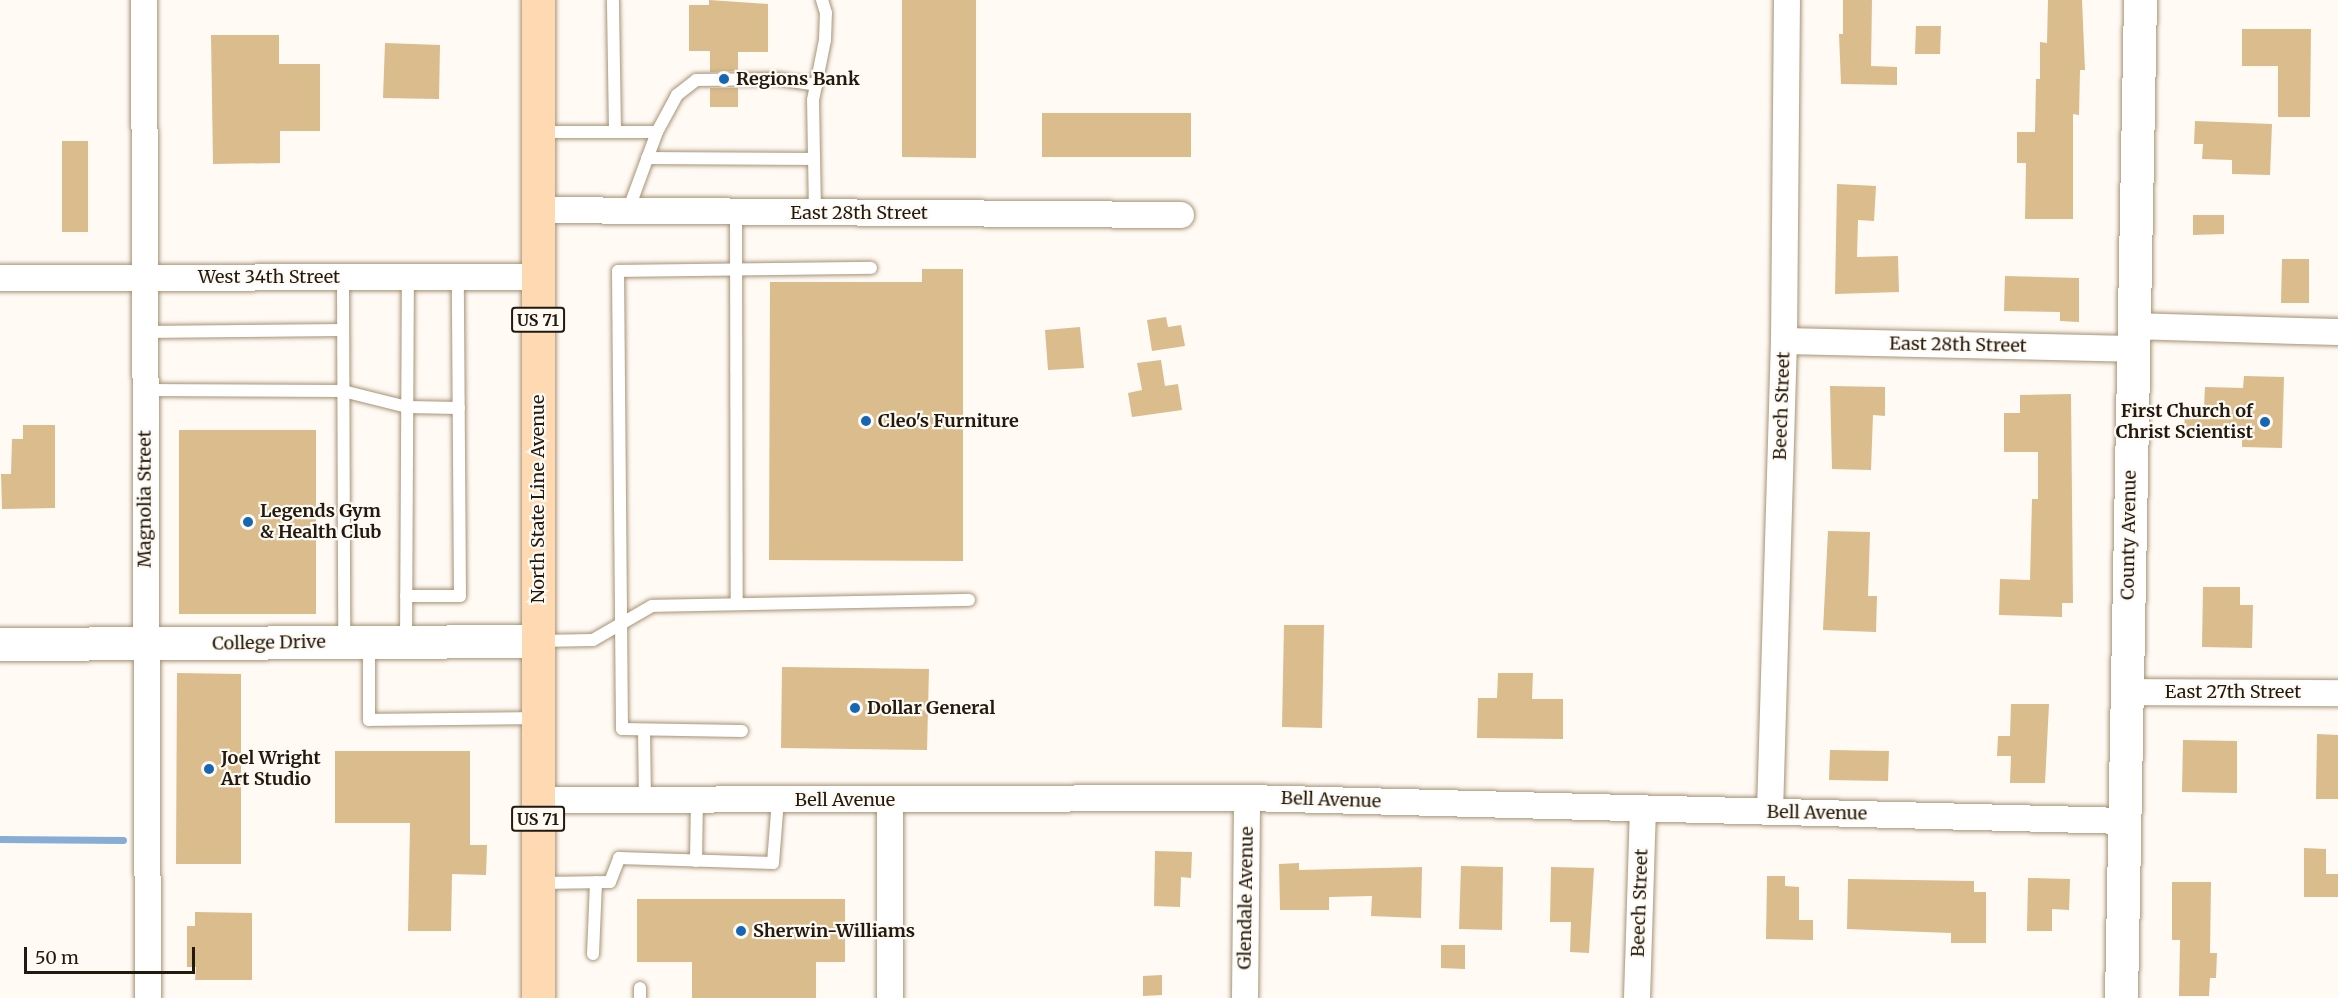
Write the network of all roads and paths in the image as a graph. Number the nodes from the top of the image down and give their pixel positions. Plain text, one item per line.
1 (144, 0) edge
2 (538, 0) edge
3 (614, 0) edge
4 (822, 0) edge
5 (1787, 0) edge
6 (2140, 0) edge
7 (817, 85) junction
8 (538, 132) junction
9 (615, 132) junction
10 (657, 132) junction
11 (647, 158) junction
12 (813, 159) junction
13 (538, 210) junction
14 (628, 211) junction
15 (736, 212) junction
16 (815, 213) junction
17 (1181, 215) dead end
18 (871, 268) dead end
19 (736, 270) junction
20 (343, 277) junction
21 (408, 277) junction
22 (459, 277) junction
23 (538, 277) junction
24 (0, 278) edge
25 (143, 278) junction
26 (343, 330) junction
27 (143, 332) junction
28 (2338, 332) edge
29 (2132, 338) junction
30 (1784, 341) junction
31 (144, 390) junction
32 (343, 391) junction
33 (407, 407) junction
34 (459, 408) junction
35 (406, 596) junction
36 (969, 600) dead end
37 (737, 604) junction
38 (619, 628) junction
39 (538, 640) junction
40 (356, 642) junction
41 (406, 642) junction
42 (0, 644) edge
43 (146, 644) junction
44 (2128, 692) junction
45 (2338, 693) edge
46 (538, 718) junction
47 (644, 730) junction
48 (742, 731) dead end
49 (1247, 798) junction
50 (538, 800) junction
51 (645, 800) junction
52 (697, 800) junction
53 (778, 800) junction
54 (890, 801) junction
55 (1643, 809) junction
56 (1770, 812) junction
57 (2125, 821) junction
58 (696, 861) junction
59 (596, 882) junction
60 (538, 883) junction
61 (593, 954) dead end
62 (148, 998) edge
63 (538, 998) edge
64 (890, 998) edge
65 (1245, 998) edge
66 (1636, 998) edge
67 (2121, 998) edge

1 - 25 street, Magnolia Street
2 - 8 main road, North State Line Avenue / US 71
3 - 9 lane
4 - 7 lane
5 - 30 street, Beech Street
6 - 29 street, County Avenue
7 - 10 lane
7 - 12 lane
8 - 9 lane
8 - 13 main road, North State Line Avenue / US 71
9 - 10 lane
10 - 11 lane
11 - 12 lane
11 - 14 lane
12 - 16 lane
13 - 14 street, East 28th Street
13 - 23 main road, North State Line Avenue / US 71
14 - 15 street, East 28th Street
15 - 16 street, East 28th Street
15 - 19 lane
16 - 17 street, East 28th Street
18 - 19 lane
19 - 37 lane
19 - 38 lane
20 - 21 street, West 34th Street
20 - 25 street, West 34th Street
20 - 26 lane
21 - 22 street, West 34th Street
21 - 33 lane
22 - 23 street, West 34th Street
22 - 34 lane
23 - 39 main road, North State Line Avenue / US 71
24 - 25 street, West 34th Street
25 - 27 street, Magnolia Street
26 - 27 lane
26 - 32 lane
27 - 31 street, Magnolia Street
28 - 29 street, East 28th Street
29 - 30 street, East 28th Street
29 - 44 street, County Avenue
30 - 56 street, Beech Street
31 - 32 lane
31 - 43 street, Magnolia Street
32 - 33 lane
32 - 40 lane
33 - 34 lane
33 - 35 lane
34 - 35 lane
35 - 41 lane
36 - 37 lane
37 - 38 lane
38 - 39 lane
38 - 47 lane
39 - 41 street, College Drive
39 - 46 main road, North State Line Avenue / US 71
40 - 41 street, College Drive
40 - 43 street, College Drive
40 - 46 lane
42 - 43 street, College Drive
43 - 62 street, Magnolia Street
44 - 45 street, East 27th Street
44 - 57 street, County Avenue
46 - 50 main road, North State Line Avenue / US 71
47 - 48 lane
47 - 51 lane
49 - 54 street, Bell Avenue
49 - 55 street, Bell Avenue
49 - 65 street, Glendale Avenue
50 - 51 street, Bell Avenue
50 - 60 main road, North State Line Avenue / US 71
51 - 52 street, Bell Avenue
52 - 53 street, Bell Avenue
52 - 58 lane
53 - 54 street, Bell Avenue
53 - 58 lane
54 - 64 street
55 - 56 street, Bell Avenue
55 - 66 street, Beech Street
56 - 57 street, Bell Avenue
57 - 67 street, County Avenue
58 - 59 lane
59 - 60 lane
59 - 61 lane
60 - 63 main road, North State Line Avenue / US 71

